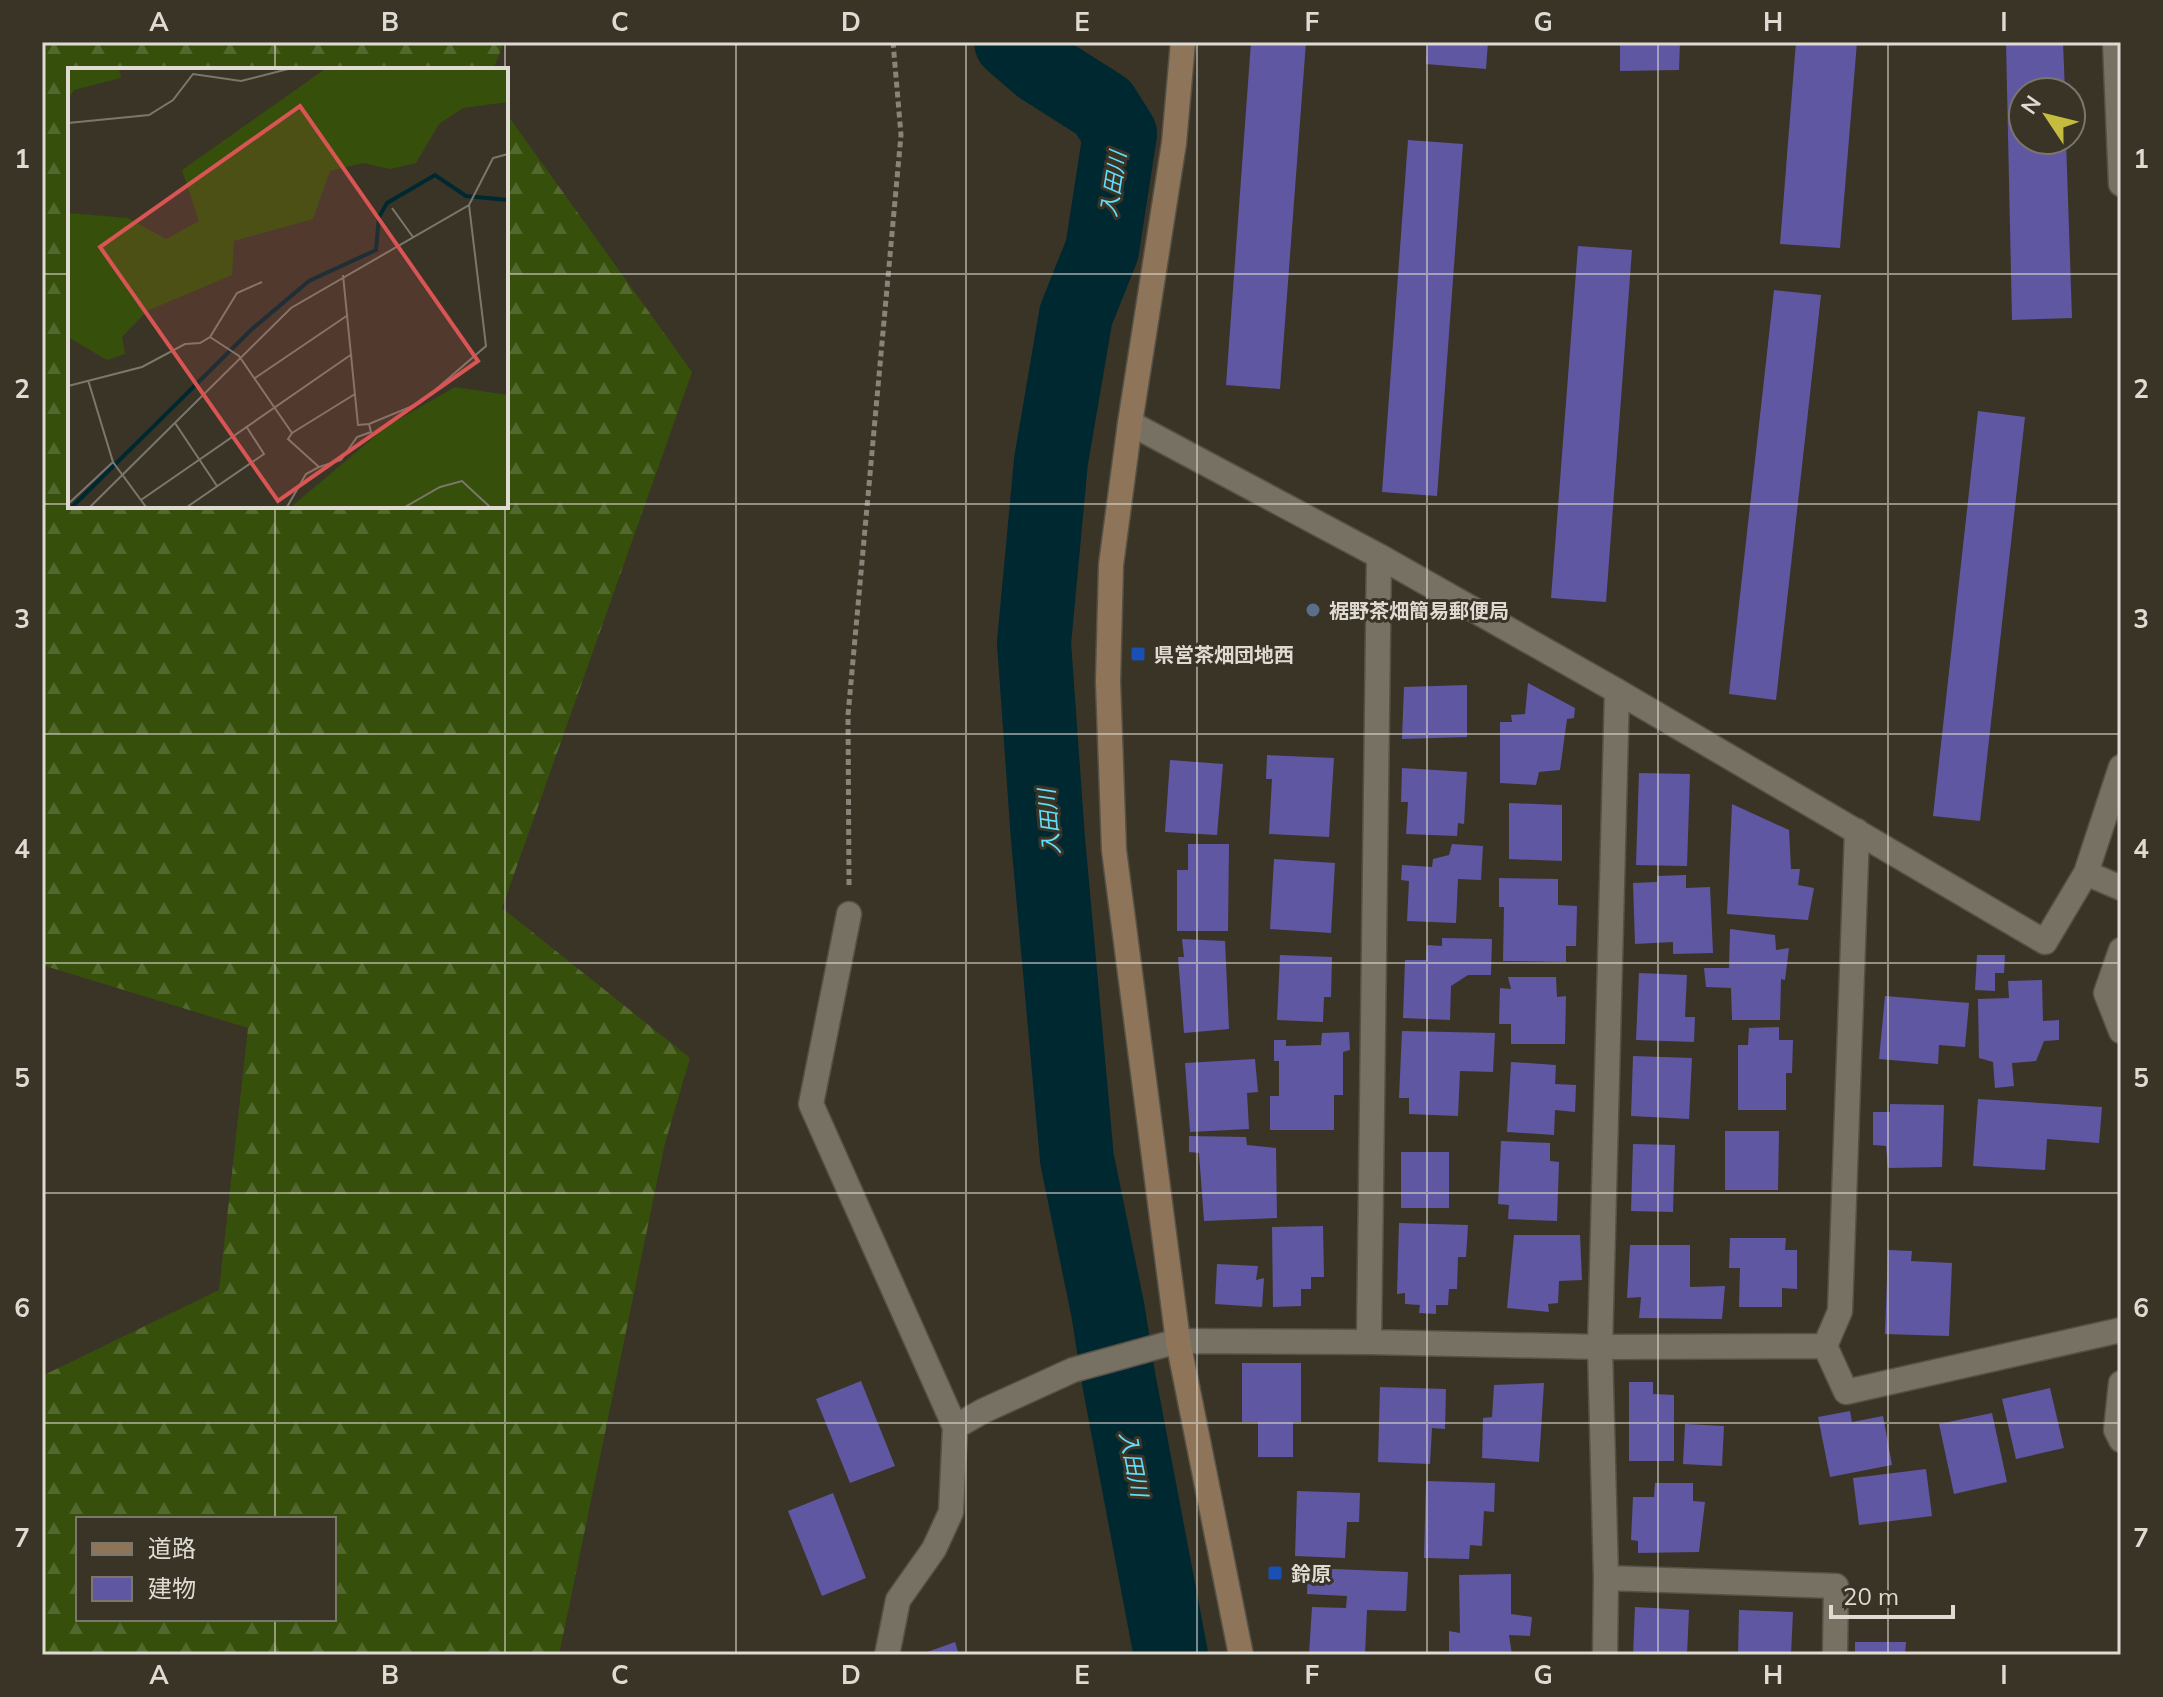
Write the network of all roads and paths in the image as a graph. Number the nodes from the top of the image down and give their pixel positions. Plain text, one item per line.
1 (893, 42) edge
2 (1183, 42) edge
3 (2115, 42) edge
4 (2121, 184) edge
5 (1130, 423) junction
6 (1379, 556) junction
7 (1617, 691) junction
8 (2121, 767) edge
9 (1857, 831) junction
10 (2086, 873) junction
11 (2121, 888) edge
12 (849, 914) joint
13 (2121, 950) edge
14 (2121, 1031) edge
15 (2121, 1330) edge
16 (1178, 1341) junction
17 (1369, 1342) junction
18 (1825, 1346) junction
19 (1600, 1347) junction
20 (2121, 1383) edge
21 (955, 1427) junction
22 (2121, 1440) edge
23 (1606, 1578) junction
24 (887, 1655) edge
25 (1241, 1655) edge
26 (1605, 1655) edge
27 (1835, 1655) edge

1 - 12 path
2 - 5 street
3 - 4 street
5 - 6 street
5 - 16 street
6 - 7 street
6 - 17 street
7 - 9 street
7 - 19 street
8 - 10 street
9 - 10 street
9 - 18 street
10 - 11 street
12 - 21 street
13 - 14 street
15 - 18 street
16 - 17 street
16 - 21 street
16 - 25 street
17 - 19 street
18 - 19 street
19 - 23 street
20 - 22 street
21 - 24 street
23 - 26 street
23 - 27 street

